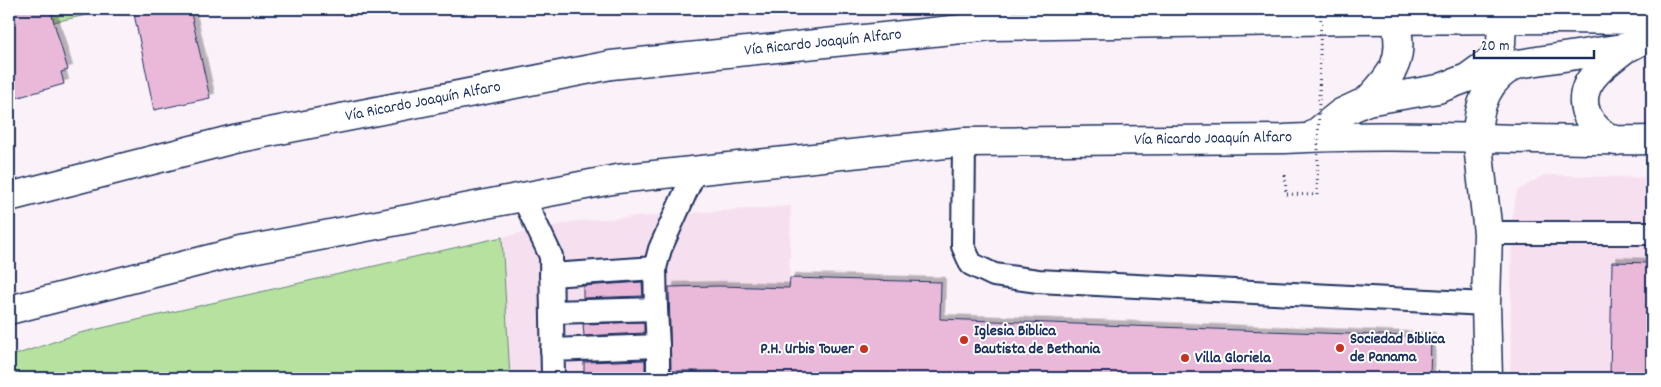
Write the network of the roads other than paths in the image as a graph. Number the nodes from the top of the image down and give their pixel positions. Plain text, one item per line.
1 (1399, 14) edge
2 (1502, 14) edge
3 (1618, 14) edge
4 (1652, 20) edge
5 (1640, 41) edge
6 (1367, 101) junction
7 (1311, 137) junction
8 (1477, 137) junction
9 (1652, 140) edge
10 (1616, 141) junction
11 (964, 142) junction
12 (695, 171) junction
13 (9, 197) edge
14 (524, 197) junction
15 (1488, 232) junction
16 (1652, 233) edge
17 (655, 268) junction
18 (550, 275) junction
19 (1486, 304) junction
20 (656, 309) junction
21 (9, 310) edge
22 (552, 312) junction
23 (658, 346) junction
24 (552, 350) junction
25 (553, 378) edge
26 (658, 378) edge
27 (1488, 378) edge

1 - 2 main road, Vía Ricardo Joaquín Alfaro
1 - 6 main road
1 - 13 main road, Vía Ricardo Joaquín Alfaro
2 - 3 main road, Vía Ricardo Joaquín Alfaro
2 - 6 main road
3 - 4 main road, Vía Ricardo Joaquín Alfaro
5 - 8 main road
5 - 10 main road
6 - 7 main road
7 - 8 main road, Vía Ricardo Joaquín Alfaro
7 - 11 main road, Vía Ricardo Joaquín Alfaro
8 - 10 main road, Vía Ricardo Joaquín Alfaro
8 - 15 main road
9 - 10 main road, Vía Ricardo Joaquín Alfaro
11 - 12 main road, Vía Ricardo Joaquín Alfaro
11 - 19 lane
12 - 14 main road, Vía Ricardo Joaquín Alfaro
12 - 17 lane
14 - 18 lane
14 - 21 main road, Vía Ricardo Joaquín Alfaro
15 - 16 lane
15 - 19 main road
17 - 18 lane
17 - 20 lane
18 - 22 lane
19 - 27 main road
20 - 22 lane
20 - 23 lane
22 - 24 lane
23 - 24 lane
23 - 26 lane
24 - 25 lane

